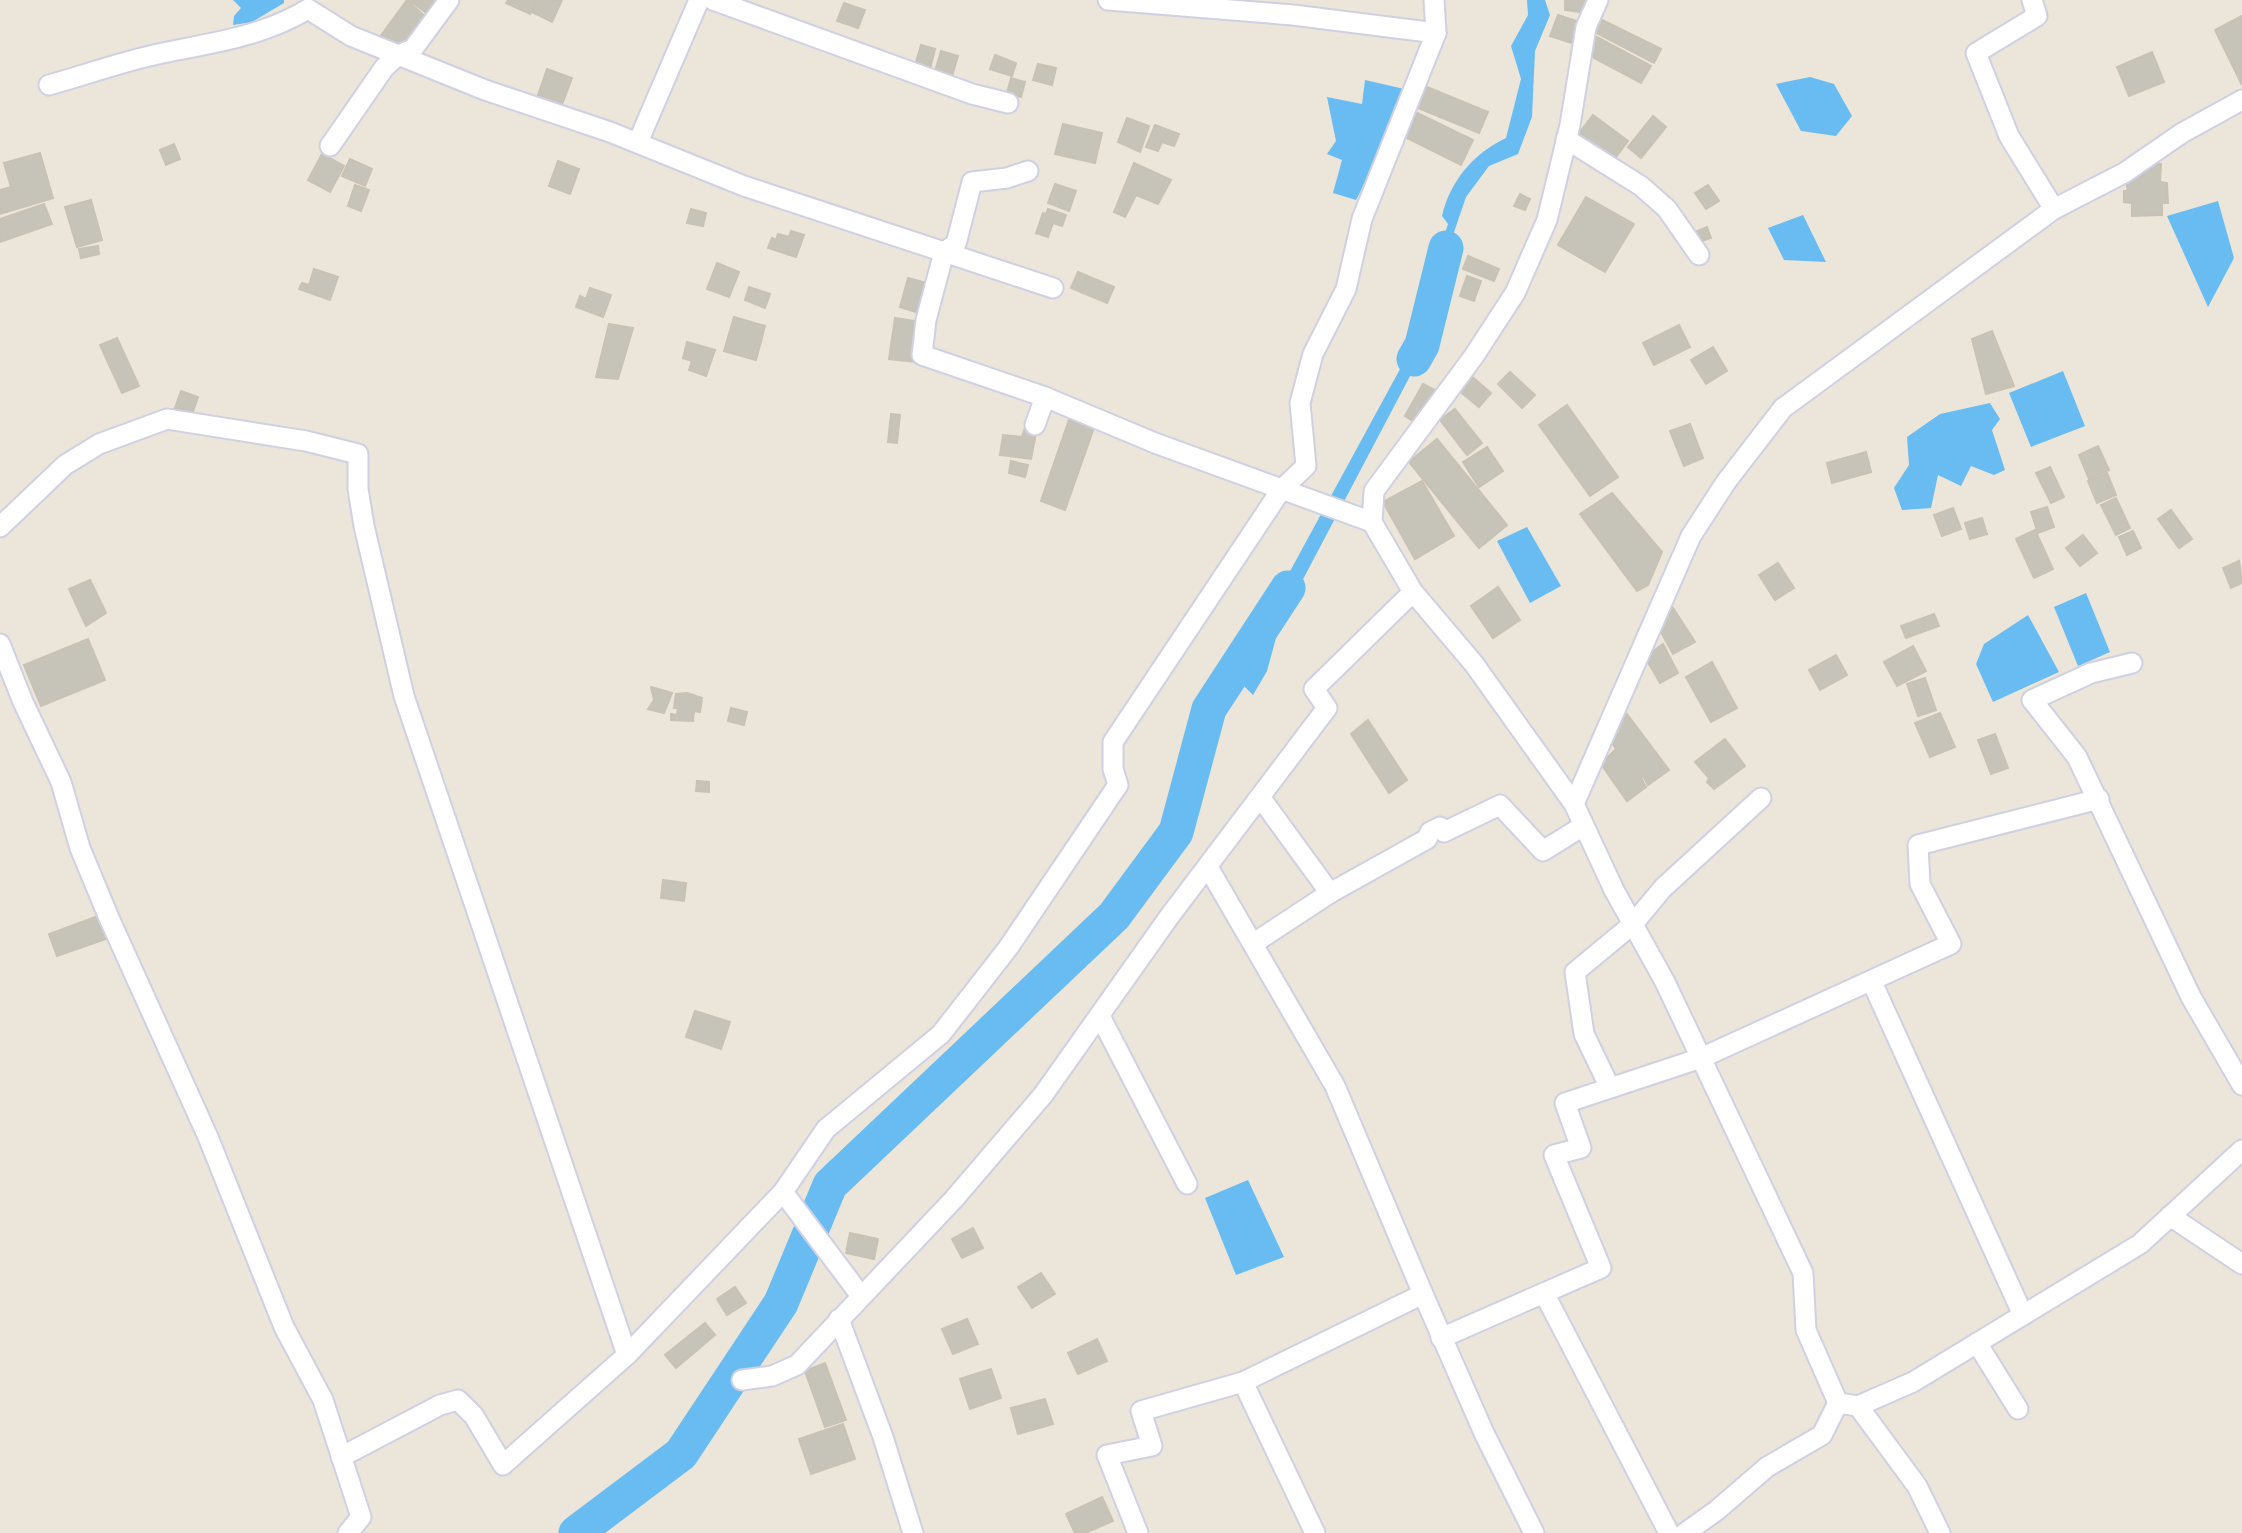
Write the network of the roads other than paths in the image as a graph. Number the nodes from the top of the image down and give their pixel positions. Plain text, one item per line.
1 (449, 0) edge
2 (699, 0) edge
3 (713, 0) edge
4 (1108, 0) edge
5 (1434, 0) edge
6 (1598, 0) edge
7 (2032, 0) edge
8 (305, 4) edge
9 (1294, 7) edge
10 (1436, 33) junction
11 (398, 55) junction
12 (49, 85) dead end
13 (2242, 100) edge
14 (1008, 103) dead end
15 (1566, 139) junction
16 (638, 142) junction
17 (330, 146) dead end
18 (1028, 171) dead end
19 (2054, 209) junction
20 (944, 252) junction
21 (1699, 256) dead end
22 (1053, 288) dead end
23 (1045, 397) junction
24 (1035, 425) dead end
25 (1280, 490) junction
26 (1372, 522) junction
27 (0, 527) edge
28 (1413, 592) junction
29 (0, 644) edge
30 (2132, 663) dead end
31 (1260, 797) junction
32 (1762, 798) dead end
33 (2099, 799) junction
34 (1574, 804) junction
35 (1583, 826) junction
36 (1208, 867) junction
37 (1331, 892) junction
38 (1633, 924) junction
39 (1254, 943) junction
40 (1872, 982) junction
41 (1100, 1016) junction
42 (1700, 1058) junction
43 (2242, 1085) edge
44 (1610, 1088) junction
45 (2242, 1150) edge
46 (1188, 1184) dead end
47 (783, 1192) junction
48 (2170, 1216) junction
49 (2242, 1264) edge
50 (1544, 1293) junction
51 (1423, 1294) junction
52 (861, 1296) junction
53 (2023, 1315) junction
54 (839, 1319) junction
55 (1441, 1338) junction
56 (1977, 1343) junction
57 (627, 1355) junction
58 (742, 1380) dead end
59 (1243, 1382) junction
60 (1838, 1403) junction
61 (1858, 1406) junction
62 (2018, 1409) dead end
63 (341, 1457) junction
64 (348, 1533) edge
65 (913, 1533) edge
66 (1138, 1533) edge
67 (1315, 1533) edge
68 (1534, 1533) edge
69 (1669, 1533) edge
70 (1685, 1533) edge
71 (1940, 1533) edge

1 - 11 street
2 - 16 street
3 - 14 street
4 - 9 street
5 - 10 street
6 - 15 street
7 - 19 street
8 - 11 street
8 - 12 street
9 - 10 street
10 - 25 street
11 - 16 street
11 - 17 street
13 - 19 street
15 - 21 street
15 - 26 street
16 - 20 street
18 - 20 street
19 - 34 street
20 - 22 street
20 - 23 street
23 - 24 street
23 - 25 street
25 - 26 street
25 - 47 street
26 - 28 street
27 - 57 street
28 - 31 street
28 - 34 street
29 - 63 street
30 - 33 street
31 - 36 street
31 - 37 street
32 - 38 street
33 - 40 street
33 - 43 street
34 - 35 street
35 - 37 street
35 - 38 street
36 - 39 street
36 - 41 street
37 - 39 street
38 - 42 street
38 - 44 street
39 - 51 street
40 - 42 street
40 - 53 street
41 - 46 street
41 - 52 street
42 - 44 street
42 - 60 street
44 - 50 street
45 - 48 street
47 - 52 street
47 - 57 street
48 - 49 street
48 - 53 street
50 - 55 street
50 - 69 street
51 - 55 street
51 - 59 street
52 - 54 street
53 - 56 street
54 - 58 street
54 - 65 street
55 - 68 street
56 - 61 street
56 - 62 street
57 - 63 street
59 - 66 street
59 - 67 street
60 - 61 street
60 - 70 street
61 - 71 street
63 - 64 street

